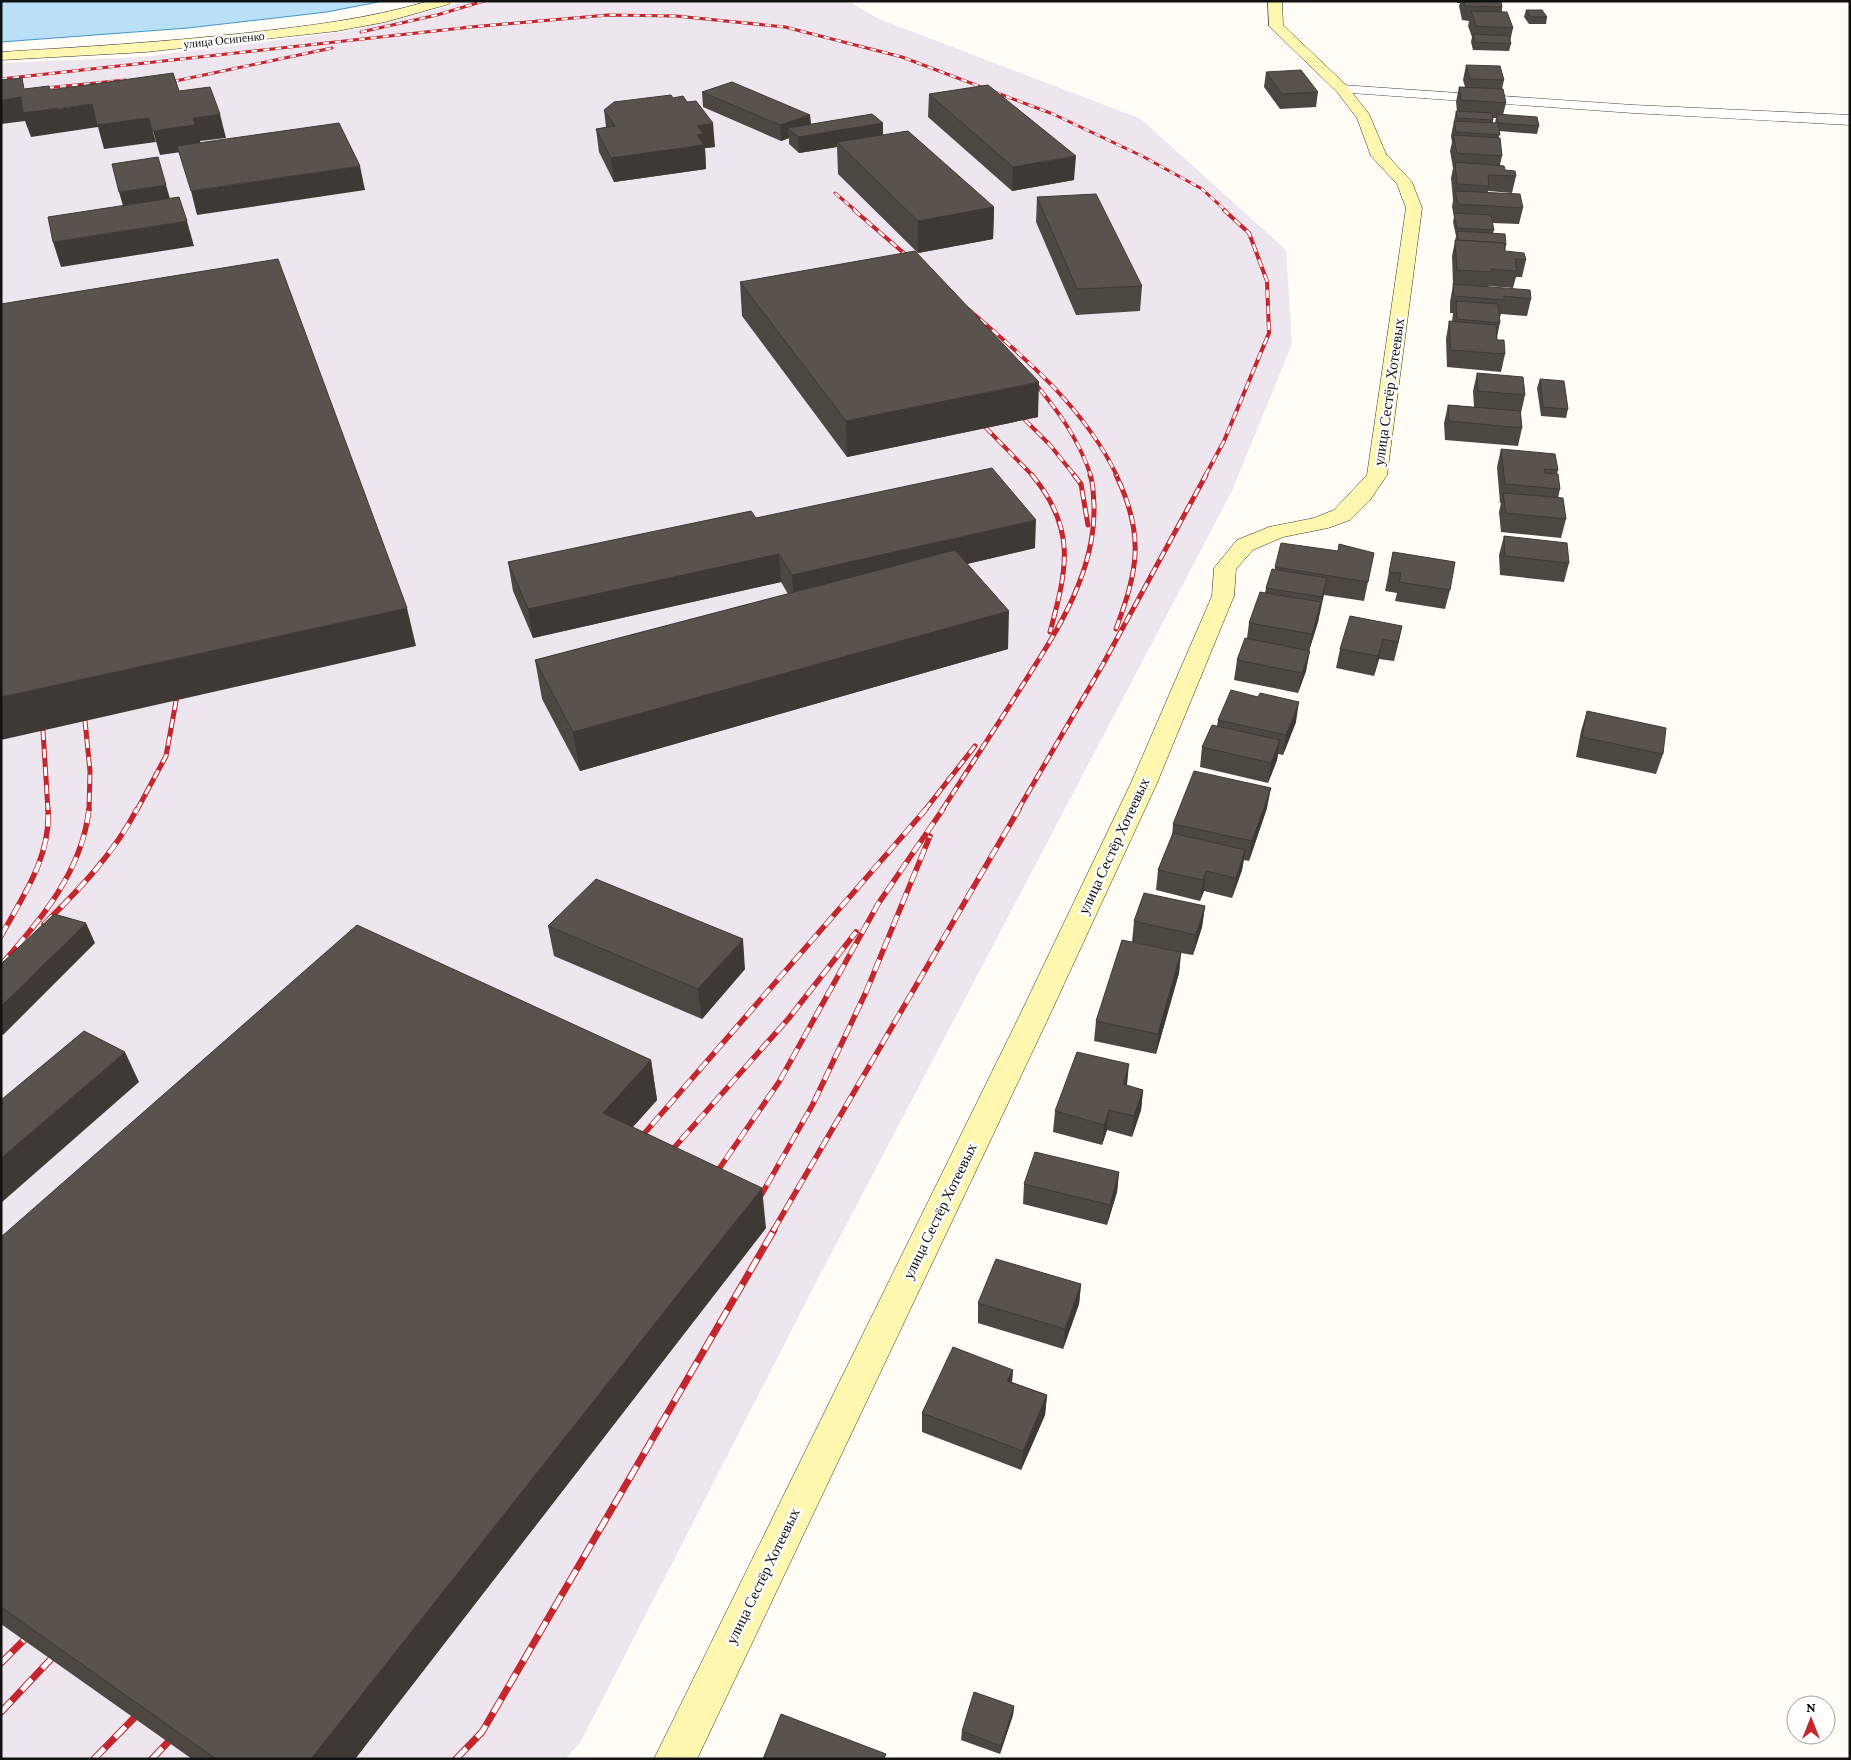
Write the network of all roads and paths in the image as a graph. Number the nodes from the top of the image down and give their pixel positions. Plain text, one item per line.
1 (444, 1) edge
2 (1275, 1) edge
3 (1, 56) edge
4 (1342, 88) junction
5 (1850, 120) edge
6 (675, 1759) edge

1 - 3 street, улица Осипенко
2 - 4 street, улица Сестёр Хотеевых
4 - 5 street
4 - 6 street, улица Сестёр Хотеевых

